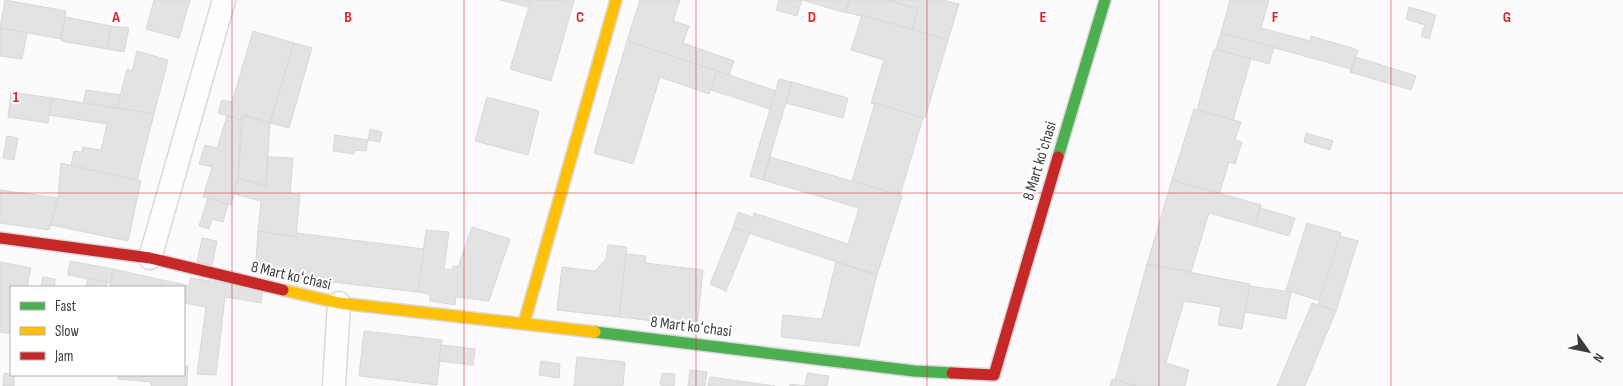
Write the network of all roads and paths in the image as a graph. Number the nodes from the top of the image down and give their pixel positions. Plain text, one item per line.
1 (224, 0) edge
2 (616, 0) edge
3 (1105, 0) edge
4 (0, 238) edge
5 (150, 258) junction
6 (339, 303) junction
7 (524, 323) junction
8 (999, 381) edge
9 (334, 386) edge

1 - 5 street
2 - 7 street
3 - 8 street, 8 Mart koʻchasi
4 - 5 street, 8 Mart koʻchasi
5 - 6 street, 8 Mart koʻchasi
6 - 7 street, 8 Mart koʻchasi
6 - 9 street
7 - 8 street, 8 Mart koʻchasi

